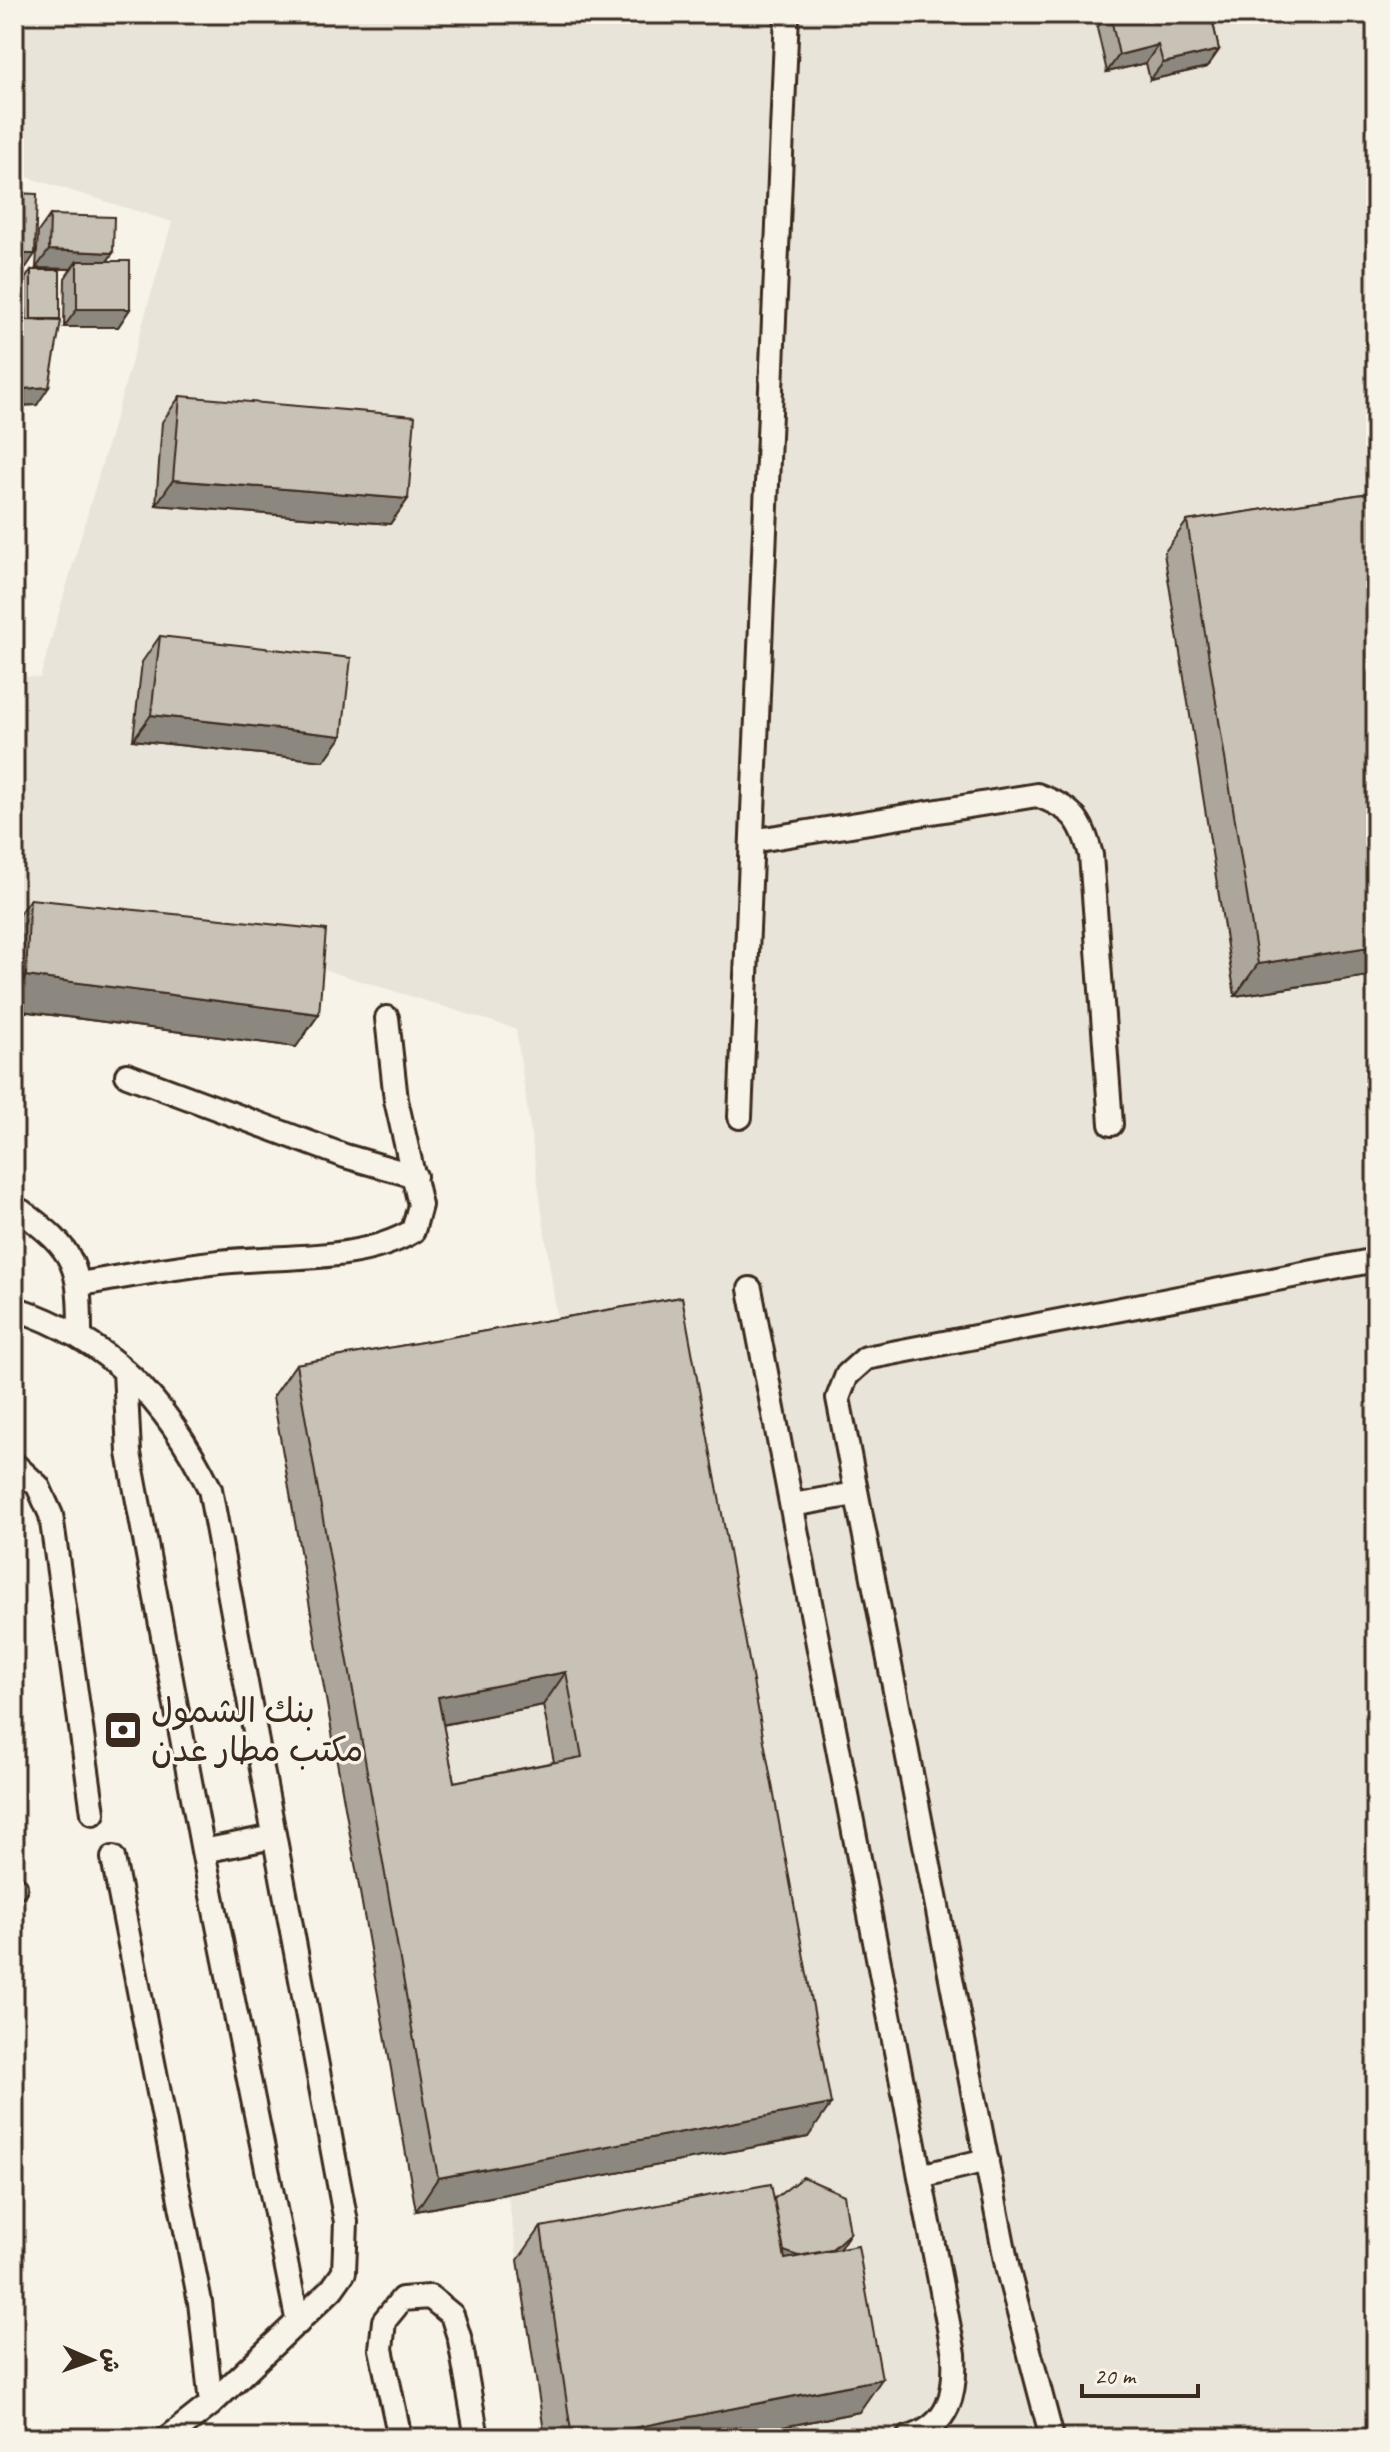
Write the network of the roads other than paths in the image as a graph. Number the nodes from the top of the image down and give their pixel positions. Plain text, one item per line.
1 (787, 14) edge
2 (752, 841) junction
3 (387, 1018) dead end
4 (127, 1075) dead end
5 (740, 1117) dead end
6 (1111, 1124) dead end
7 (415, 1176) junction
8 (14, 1211) edge
9 (1376, 1260) edge
10 (80, 1284) junction
11 (750, 1289) dead end
12 (14, 1308) edge
13 (80, 1335) junction
14 (125, 1371) junction
15 (14, 1464) edge
16 (855, 1494) junction
17 (792, 1505) junction
18 (93, 1813) dead end
19 (273, 1837) junction
20 (203, 1851) junction
21 (113, 1858) dead end
22 (987, 2160) junction
23 (920, 2176) junction
24 (298, 2323) junction
25 (211, 2404) junction
26 (168, 2438) edge
27 (400, 2438) edge
28 (477, 2438) edge
29 (908, 2438) edge
30 (1052, 2438) edge

1 - 2 lane
2 - 5 lane
2 - 6 lane
3 - 7 lane
4 - 7 lane
7 - 10 lane
8 - 10 lane
9 - 16 lane
10 - 13 lane
11 - 17 lane
12 - 13 lane
13 - 14 lane
14 - 19 lane
14 - 20 lane
15 - 18 lane
16 - 17 lane
16 - 22 lane
17 - 23 lane
19 - 20 lane
19 - 24 lane
20 - 24 lane
21 - 25 lane
22 - 23 lane
22 - 30 lane
23 - 29 lane
24 - 25 lane
25 - 26 lane
27 - 28 lane

